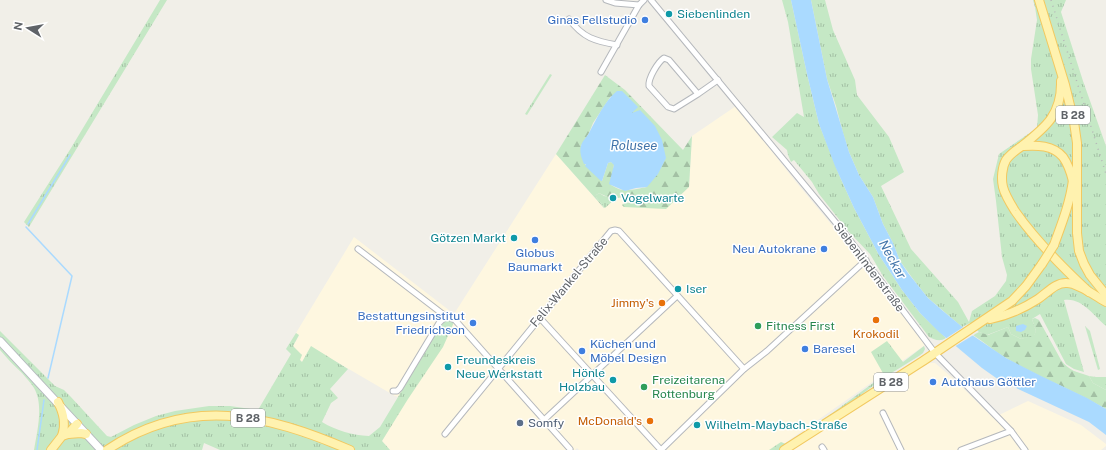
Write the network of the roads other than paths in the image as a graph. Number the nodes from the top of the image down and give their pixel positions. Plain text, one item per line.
1 (606, 0) edge
2 (644, 0) edge
3 (651, 0) edge
4 (1039, 0) edge
5 (639, 5) junction
6 (568, 19) dead end
7 (617, 45) junction
8 (1060, 71) junction
9 (601, 72) dead end
10 (718, 80) junction
11 (698, 94) junction
12 (1022, 146) junction
13 (1077, 161) junction
14 (1073, 181) junction
15 (358, 249) dead end
16 (866, 260) junction
17 (1089, 292) junction
18 (1106, 295) edge
19 (677, 296) junction
20 (1106, 302) edge
21 (449, 317) junction
22 (540, 318) junction
23 (982, 322) junction
24 (0, 341) edge
25 (935, 353) junction
26 (498, 369) junction
27 (744, 369) junction
28 (592, 375) junction
29 (393, 391) dead end
30 (58, 402) junction
31 (883, 413) dead end
32 (544, 420) junction
33 (75, 422) junction
34 (1011, 431) junction
35 (65, 433) junction
36 (86, 434) junction
37 (445, 434) dead end
38 (99, 448) edge
39 (570, 449) edge
40 (51, 450) edge
41 (107, 450) edge
42 (350, 450) edge
43 (661, 450) edge
44 (784, 450) edge
45 (901, 450) edge
46 (961, 450) edge
47 (1025, 450) edge

1 - 5 street
2 - 5 street
3 - 10 street, Siebenlindenstraße
4 - 8 main road, B 28
5 - 7 street
6 - 7 street
7 - 9 street
8 - 12 main road
8 - 13 main road, B 28
10 - 11 street
10 - 16 street, Siebenlindenstraße
11 - 11 street
12 - 14 main road
12 - 17 main road
13 - 14 main road, B 28
13 - 18 main road
14 - 23 main road, B 28, bridge
15 - 21 street
16 - 25 street, Siebenlindenstraße
16 - 27 street
17 - 20 main road
17 - 23 main road
19 - 22 street, Felix-Wankel-Straße
19 - 27 street, Felix-Wankel-Straße
19 - 28 street
21 - 26 street
21 - 29 street
22 - 26 street, Felix-Wankel-Straße
22 - 28 street
23 - 25 main road, B 28
24 - 30 main road
25 - 34 street, Siebenlindenstraße
25 - 44 main road, B 28
26 - 32 street
26 - 37 street, Felix-Wankel-Straße
27 - 43 street
28 - 32 street
28 - 43 street
30 - 33 main road
30 - 35 main road
31 - 45 street
32 - 39 street
33 - 35 main road
33 - 36 main road
34 - 46 street
34 - 47 street, Siebenlindenstraße
35 - 36 main road
35 - 40 main road
36 - 38 main road
41 - 42 main road, B 28

